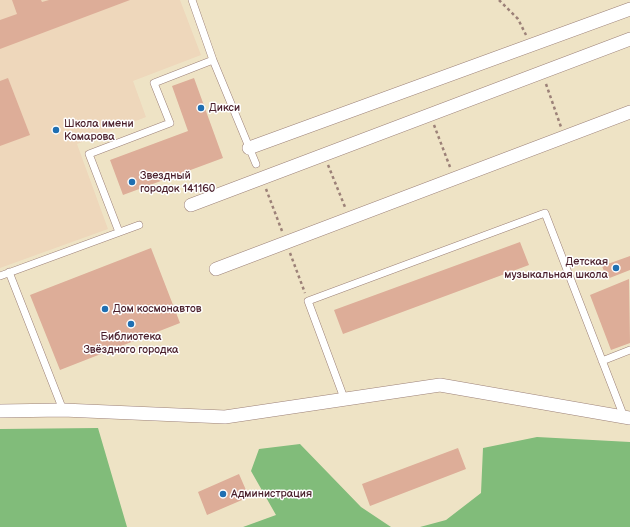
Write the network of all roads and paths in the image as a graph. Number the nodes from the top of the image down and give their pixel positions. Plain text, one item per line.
1 (192, 0) edge
2 (630, 9) edge
3 (630, 39) edge
4 (213, 60) junction
5 (630, 112) edge
6 (430, 115) junction
7 (249, 148) junction
8 (324, 154) junction
9 (256, 164) dead end
10 (454, 179) junction
11 (191, 205) dead end
12 (350, 218) junction
13 (139, 225) dead end
14 (119, 232) junction
15 (216, 269) dead end
16 (9, 272) junction
17 (0, 276) edge
18 (630, 350) edge
19 (602, 361) junction
20 (344, 398) junction
21 (63, 410) junction
22 (0, 411) edge
23 (627, 418) edge

1 - 4 lane
2 - 7 street
3 - 6 street
4 - 7 lane
4 - 14 lane
5 - 10 street
6 - 8 street
6 - 10 path
7 - 9 lane
8 - 11 street
8 - 12 path
10 - 12 street
12 - 15 street
13 - 14 lane
14 - 16 lane
16 - 17 lane
16 - 21 lane
18 - 19 lane
19 - 20 lane
19 - 23 lane
20 - 21 street
20 - 23 street
21 - 22 street

